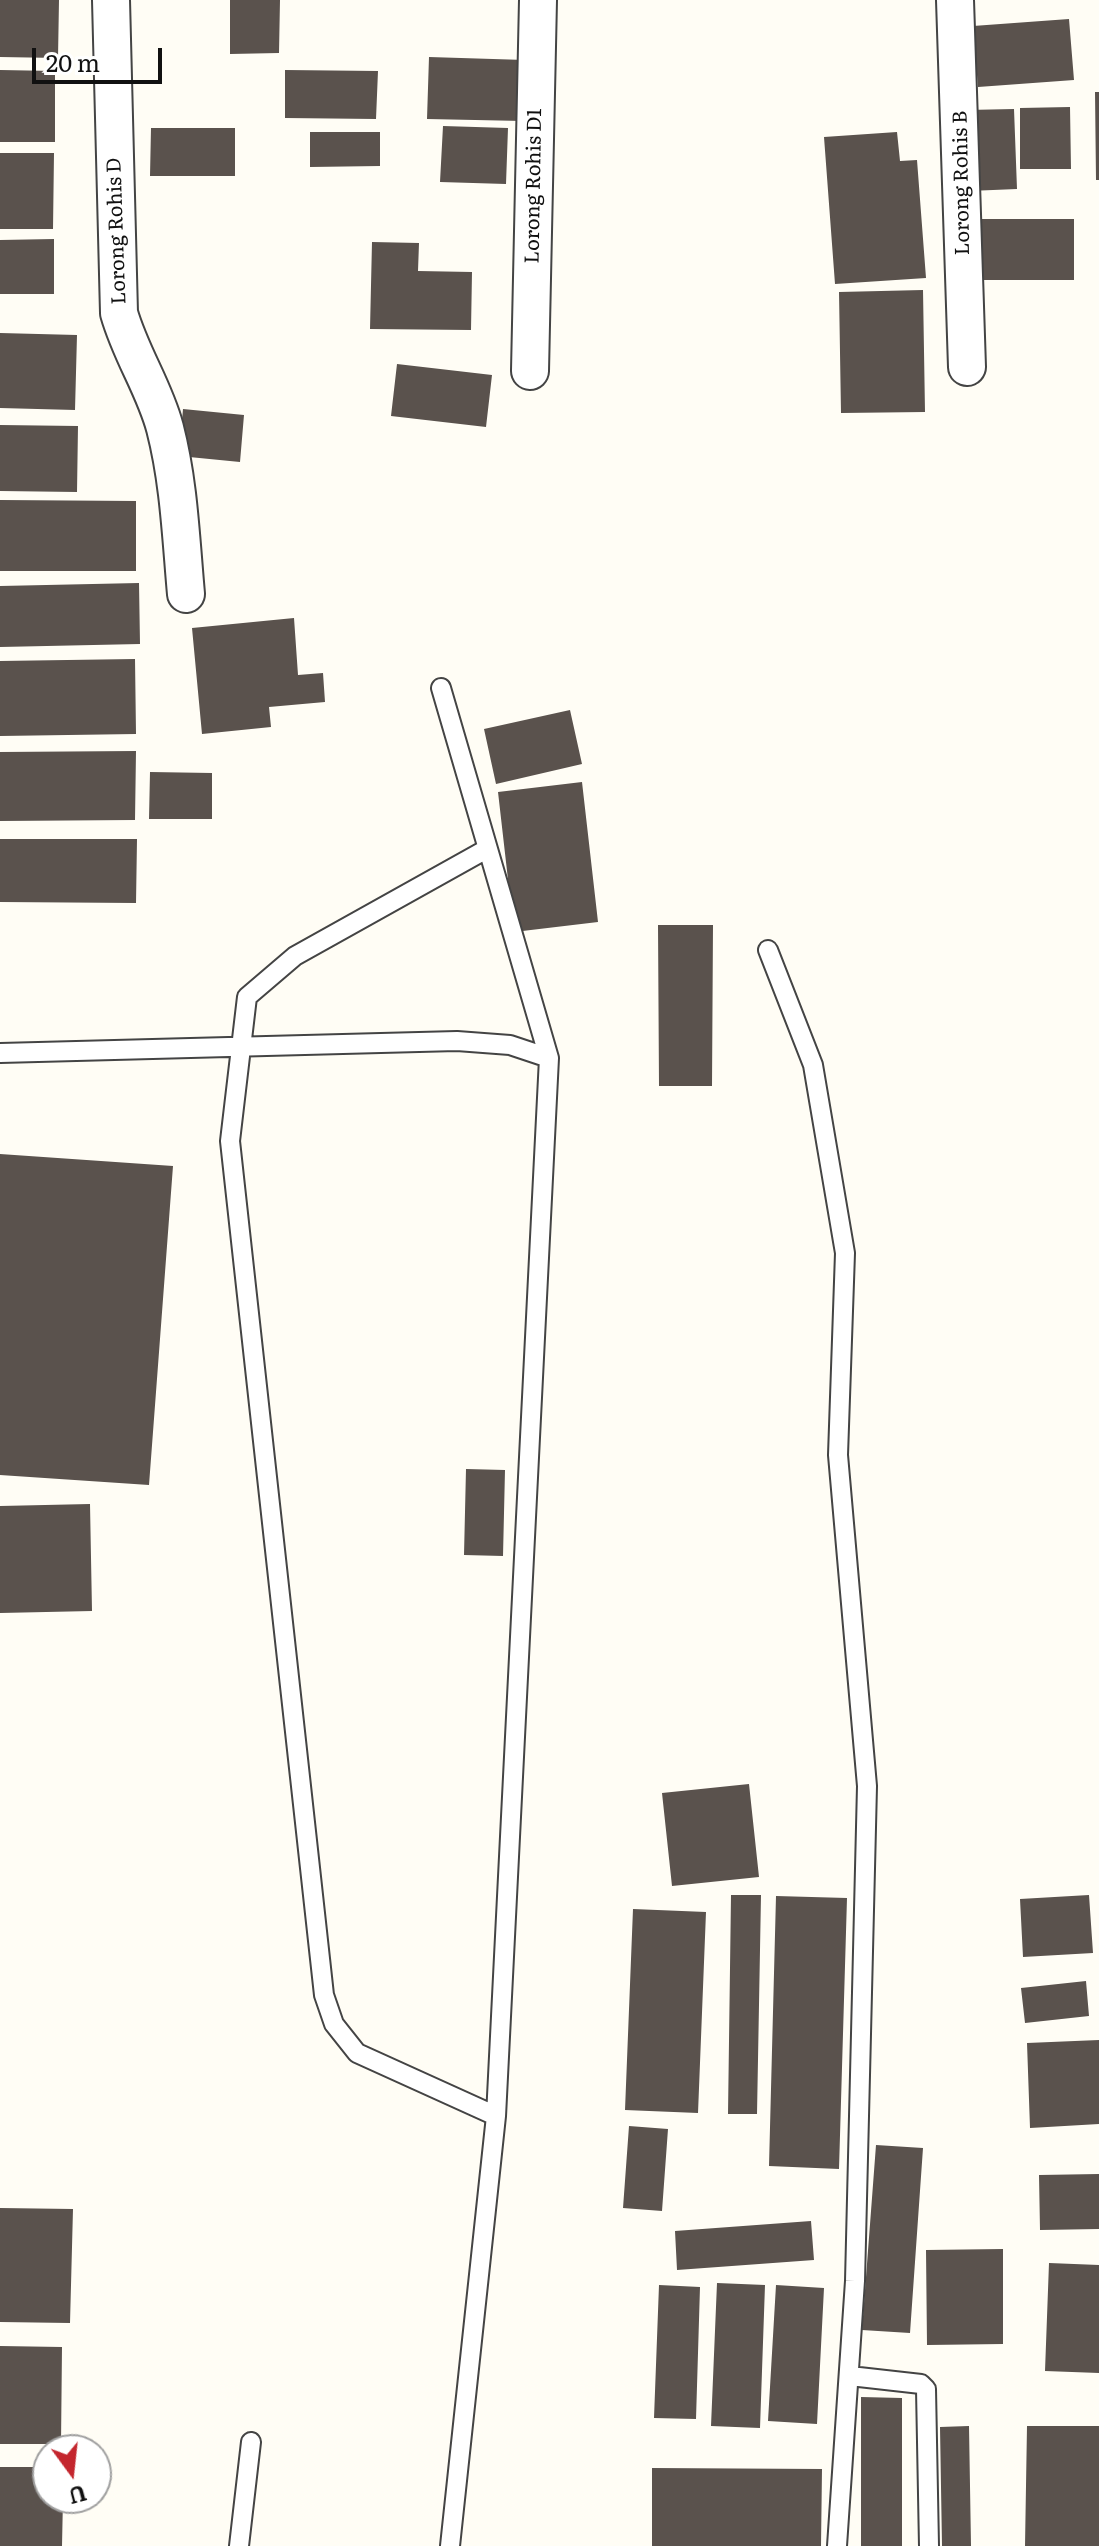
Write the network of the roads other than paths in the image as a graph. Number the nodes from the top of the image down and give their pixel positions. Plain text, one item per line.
1 (111, 0) edge
2 (538, 0) edge
3 (955, 0) edge
4 (967, 367) dead end
5 (530, 371) dead end
6 (186, 594) dead end
7 (441, 688) dead end
8 (485, 850) junction
9 (768, 950) dead end
10 (239, 1047) junction
11 (0, 1053) edge
12 (549, 1058) junction
13 (496, 2116) junction
14 (850, 2376) junction
15 (251, 2442) dead end
16 (239, 2546) edge
17 (450, 2546) edge
18 (837, 2546) edge
19 (929, 2546) edge

1 - 6 street, Lorong Rohis D
2 - 5 street, Lorong Rohis D1
3 - 4 street, Lorong Rohis B
7 - 8 lane
8 - 10 lane
8 - 12 lane
9 - 14 lane
10 - 11 lane
10 - 12 lane
10 - 13 lane
12 - 13 lane
13 - 17 lane
14 - 18 lane
14 - 19 lane
15 - 16 lane

